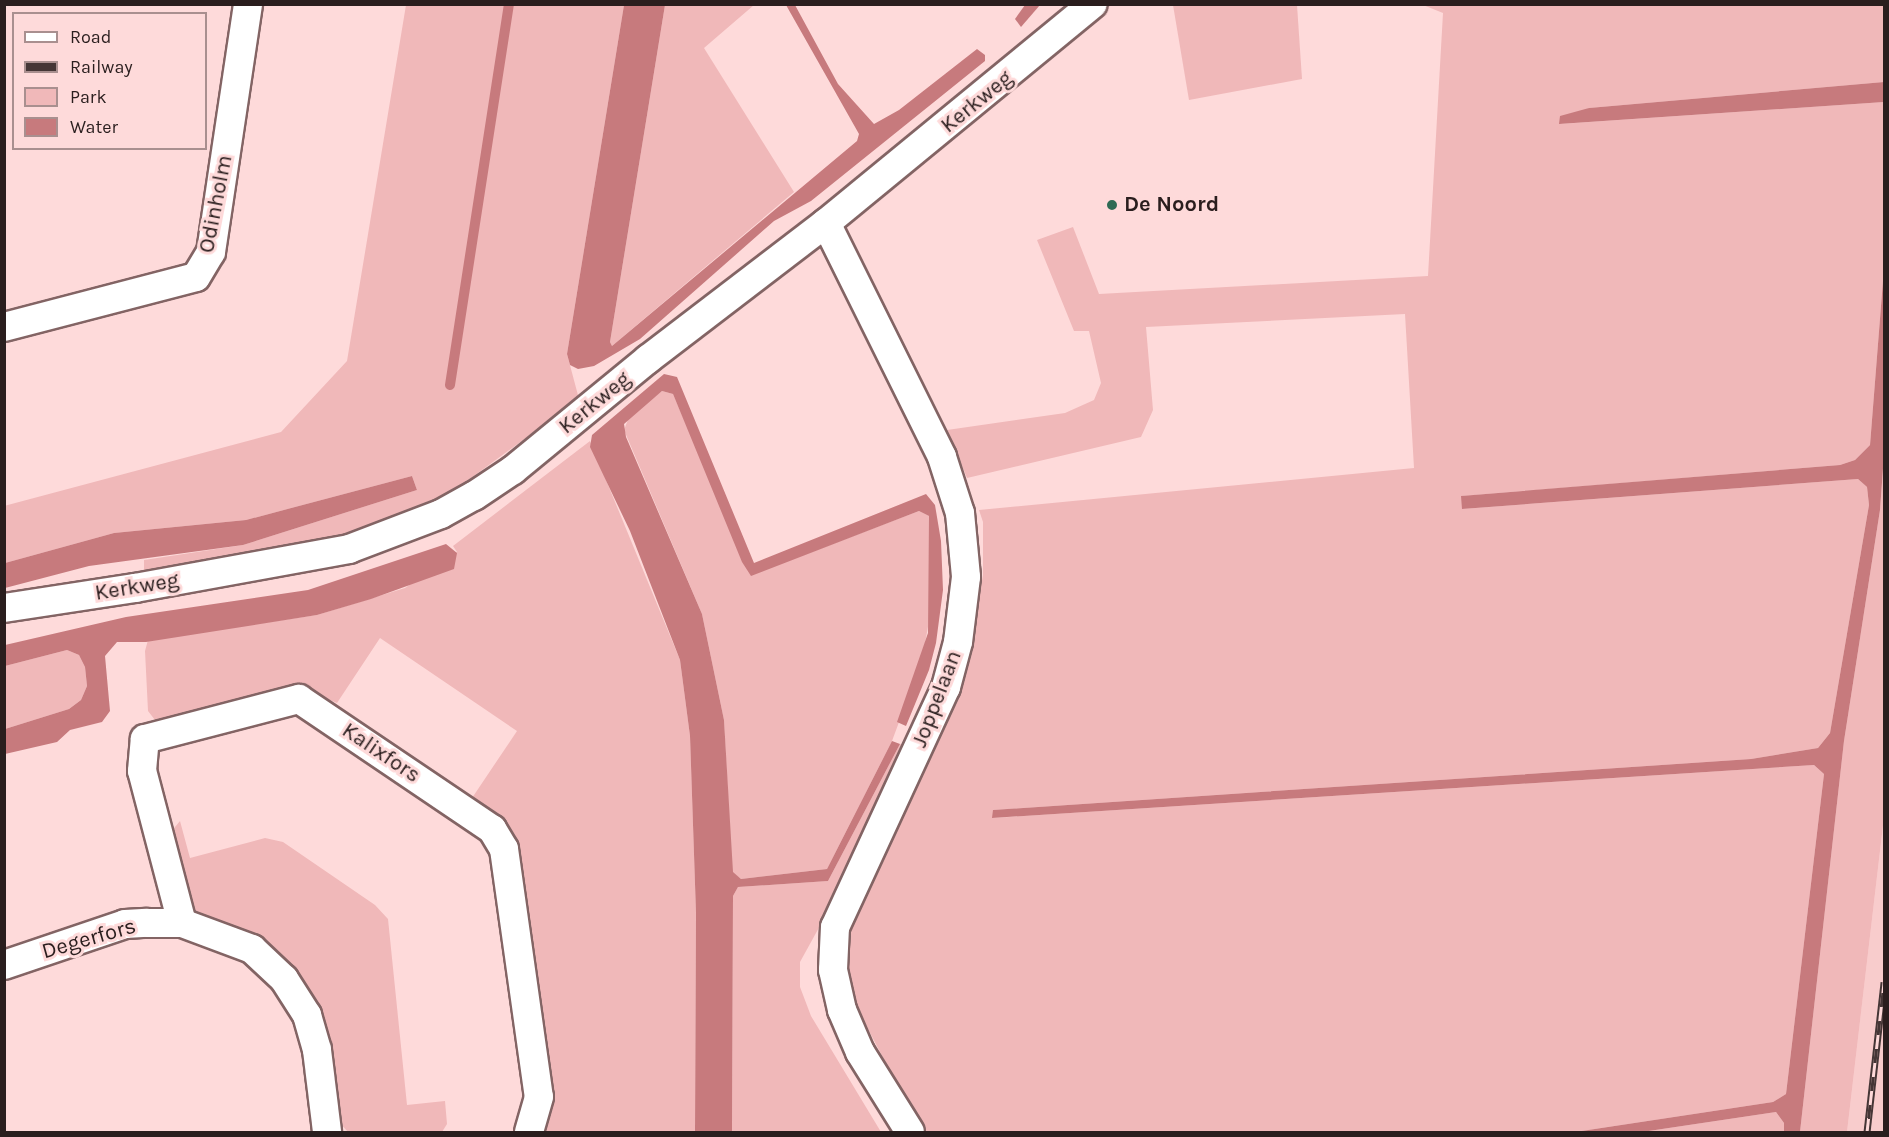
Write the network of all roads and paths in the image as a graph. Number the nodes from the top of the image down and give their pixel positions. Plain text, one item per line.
1 (248, 4) edge
2 (1093, 4) edge
3 (826, 223) junction
4 (4, 327) edge
5 (4, 608) edge
6 (182, 923) junction
7 (4, 965) edge
8 (327, 1132) edge
9 (529, 1132) edge
10 (910, 1132) edge

1 - 4 street, Odinholm
2 - 3 street, Kerkweg
3 - 5 street, Kerkweg
3 - 10 street, Joppelaan
6 - 7 street, Degerfors
6 - 8 street, Degerfors
6 - 9 street, Kalixfors

